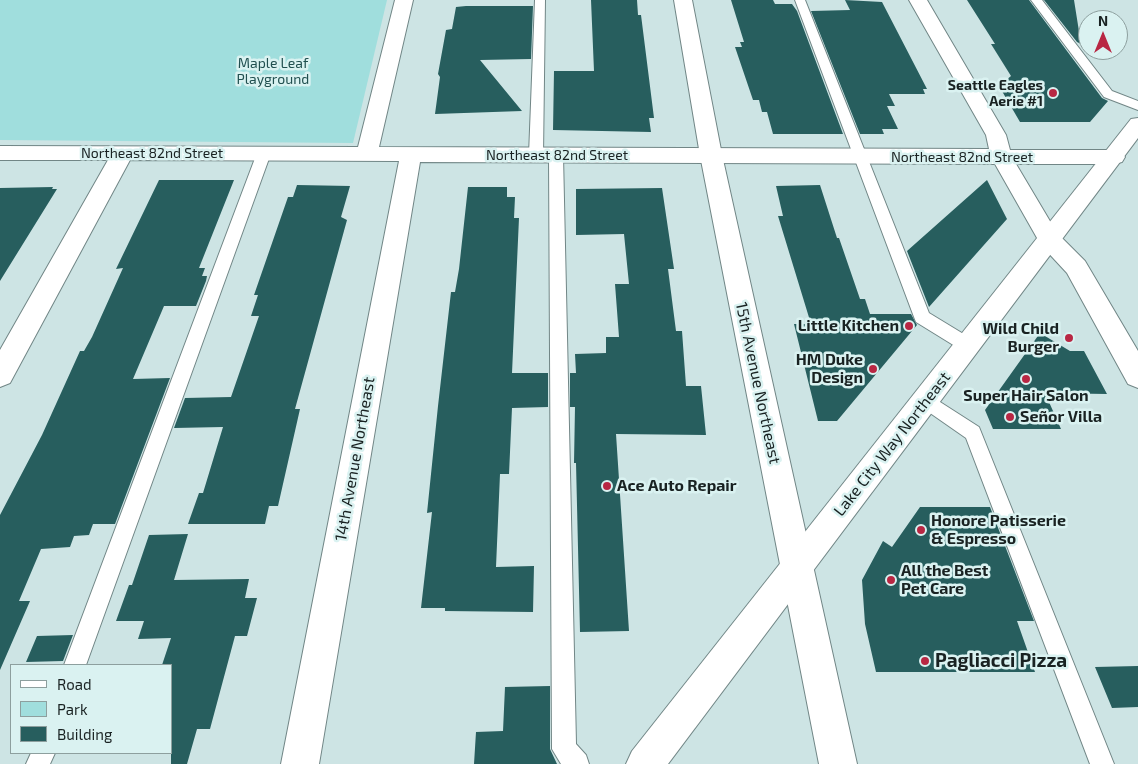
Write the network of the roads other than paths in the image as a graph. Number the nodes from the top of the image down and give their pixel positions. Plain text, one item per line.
1 (404, 0) edge
2 (540, 0) edge
3 (682, 0) edge
4 (800, 0) edge
5 (918, 0) edge
6 (1036, 0) edge
7 (1138, 106) edge
8 (1135, 132) edge
9 (0, 153) edge
10 (123, 153) junction
11 (264, 153) junction
12 (367, 154) junction
13 (411, 154) junction
14 (546, 155) junction
15 (711, 156) junction
16 (1001, 156) junction
17 (861, 157) junction
18 (1114, 157) junction
19 (1049, 239) junction
20 (969, 346) junction
21 (0, 376) edge
22 (1138, 376) edge
23 (926, 401) junction
24 (796, 568) junction
25 (75, 664) edge
26 (300, 764) edge
27 (577, 764) edge
28 (645, 764) edge
29 (838, 764) edge
30 (1102, 764) edge

1 - 12 street
2 - 14 lane
3 - 15 street, 15th Avenue Northeast
4 - 17 lane
5 - 16 street
6 - 7 lane
8 - 18 street, Lake City Way Northeast
9 - 10 street, Northeast 82nd Street
10 - 11 street, Northeast 82nd Street
10 - 21 street
11 - 12 street, Northeast 82nd Street
11 - 25 lane
12 - 13 street, Northeast 82nd Street
13 - 14 street, Northeast 82nd Street
13 - 26 street, 14th Avenue Northeast
14 - 15 street, Northeast 82nd Street
14 - 27 lane
15 - 17 street, Northeast 82nd Street
15 - 24 street, 15th Avenue Northeast
16 - 17 street, Northeast 82nd Street
16 - 18 street, Northeast 82nd Street
16 - 19 street
17 - 20 lane
18 - 19 street, Lake City Way Northeast
19 - 20 street, Lake City Way Northeast
19 - 22 street
20 - 23 street, Lake City Way Northeast
23 - 24 street, Lake City Way Northeast
23 - 30 lane
24 - 28 street, Lake City Way Northeast
24 - 29 street, 15th Avenue Northeast

